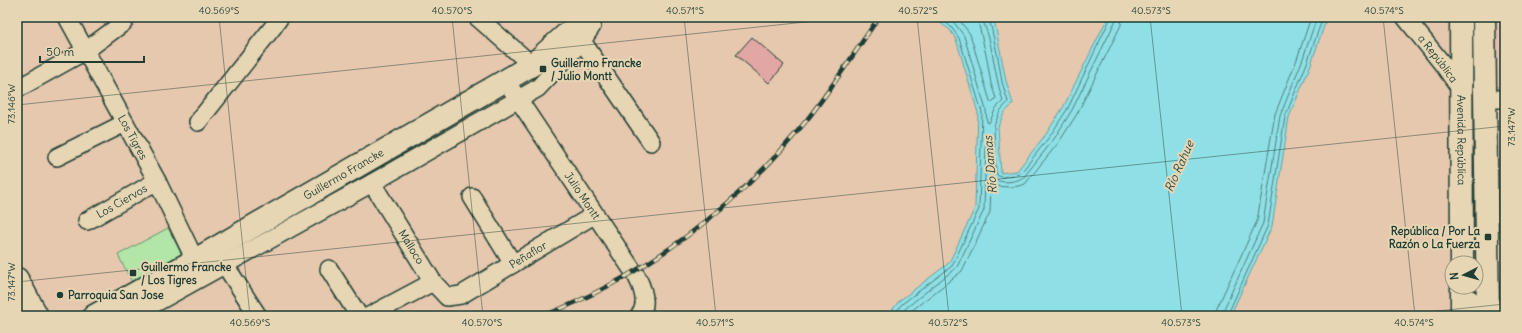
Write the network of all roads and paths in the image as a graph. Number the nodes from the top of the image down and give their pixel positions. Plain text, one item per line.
1 (67, 17) edge
2 (127, 17) edge
3 (290, 17) edge
4 (477, 17) edge
5 (582, 17) edge
6 (590, 17) edge
7 (1461, 17) edge
8 (1484, 17) edge
9 (277, 22) edge
10 (1409, 22) edge
11 (582, 41) junction
12 (85, 51) junction
13 (532, 65) junction
14 (506, 80) junction
15 (18, 87) edge
16 (1462, 91) junction
17 (1495, 99) edge
18 (518, 100) junction
19 (198, 122) dead end
20 (124, 123) junction
21 (651, 142) dead end
22 (58, 156) dead end
23 (156, 182) junction
24 (372, 183) junction
25 (472, 197) dead end
26 (594, 215) junction
27 (86, 221) dead end
28 (1462, 255) edge
29 (195, 260) junction
30 (225, 264) junction
31 (513, 264) junction
32 (328, 269) dead end
33 (17, 279) edge
34 (433, 282) junction
35 (461, 295) joint
36 (1462, 295) edge
37 (1469, 295) edge
38 (141, 308) edge
39 (1494, 313) edge
40 (38, 316) edge
41 (94, 316) edge
42 (258, 316) edge
43 (359, 316) edge
44 (369, 316) edge
45 (639, 316) edge
46 (1462, 316) edge

1 - 12 street, Los Tigres
2 - 12 street
3 - 9 street
4 - 13 street
5 - 13 main road, Guillermo Francke
6 - 11 street, Guillermo Francke
7 - 16 main road, Avenida República
8 - 17 main road, Avenida República
9 - 19 street
10 - 16 street, a República
11 - 18 street, Guillermo Francke
11 - 21 street
12 - 15 street
12 - 20 street, Los Tigres
13 - 14 main road, Guillermo Francke
14 - 18 street, Julio Montt
14 - 29 main road, Guillermo Francke
16 - 28 main road, Avenida República
17 - 39 main road, Avenida República
18 - 24 street, Guillermo Francke
18 - 26 street, Julio Montt
20 - 22 street
20 - 23 street, Los Tigres
23 - 27 street, Los Ciervos
23 - 29 street, Los Tigres
24 - 30 street, Guillermo Francke
24 - 34 street, Malloco
25 - 31 street
26 - 31 street, Peñaflor
26 - 45 street, Julio Montt
29 - 38 main road, Guillermo Francke
30 - 38 street, Guillermo Francke
30 - 42 street
31 - 35 street, Peñaflor
32 - 43 street
33 - 40 main road
34 - 35 street, Malloco
34 - 44 street
36 - 46 main road
37 - 39 street
38 - 41 main road, Guillermo Francke

